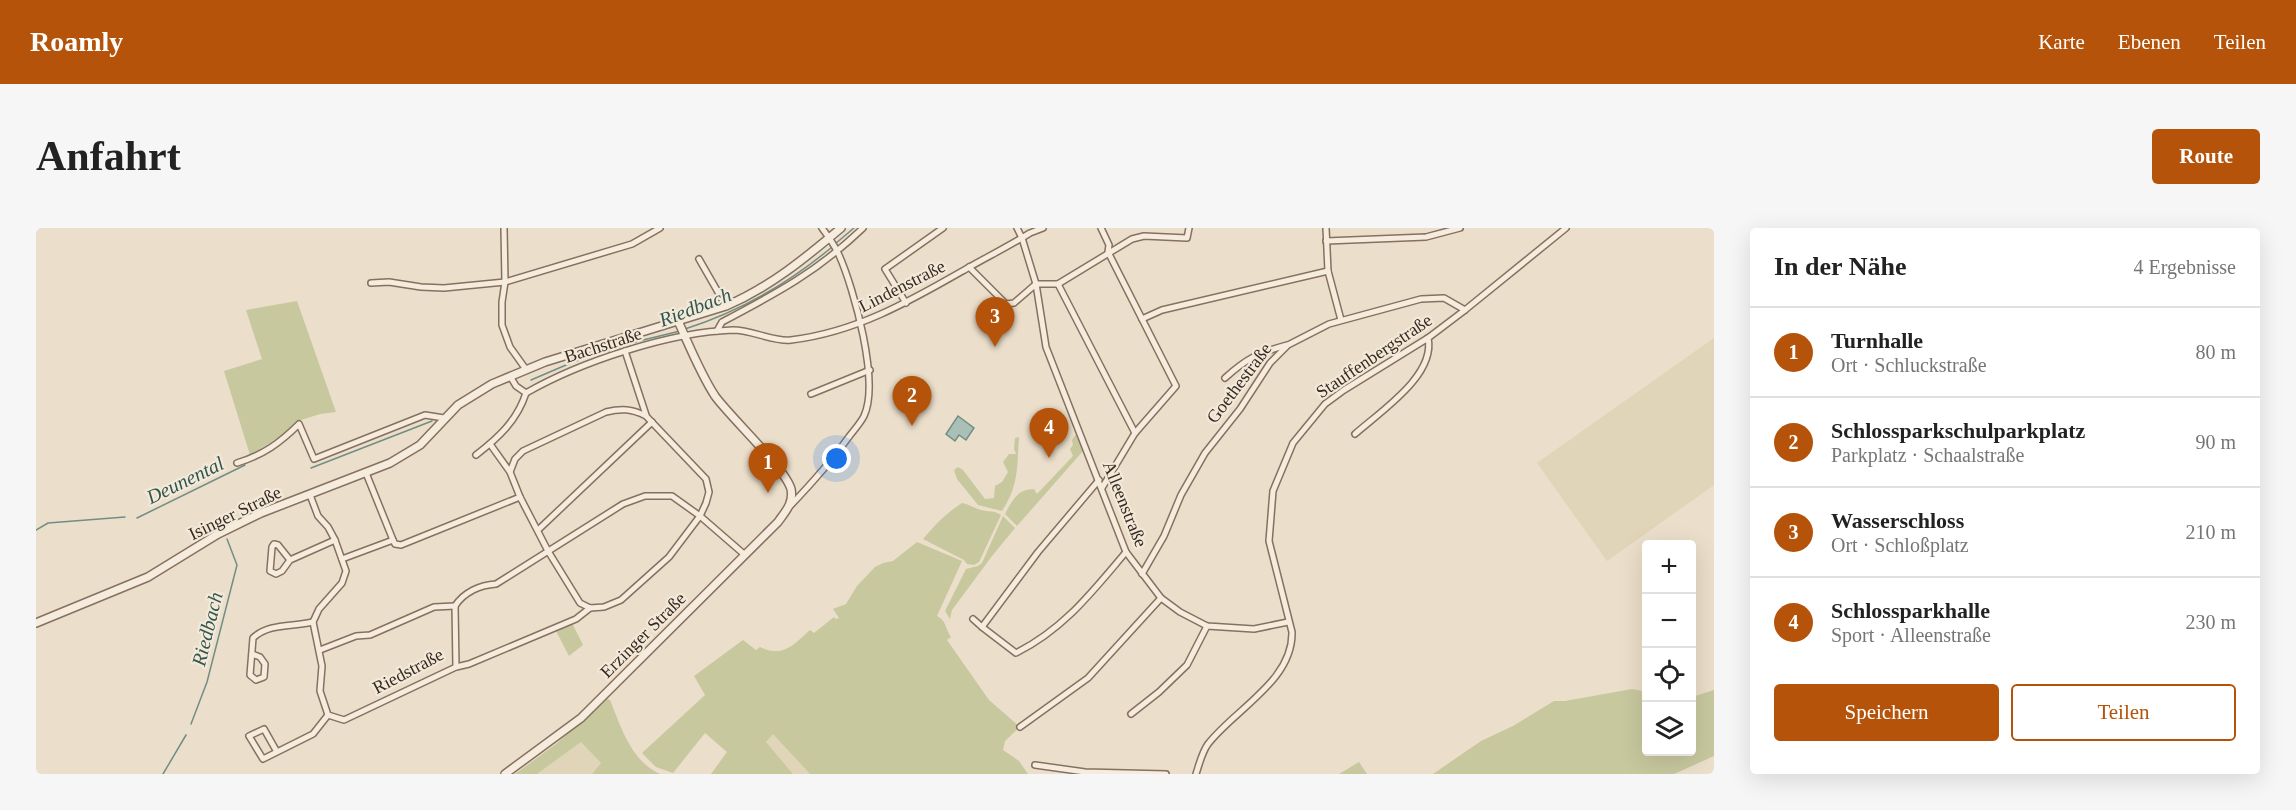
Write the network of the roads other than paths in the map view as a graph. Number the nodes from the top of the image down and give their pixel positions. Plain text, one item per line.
1 (504, 228) edge
2 (660, 228) edge
3 (822, 228) edge
4 (841, 228) edge
5 (863, 228) edge
6 (943, 228) edge
7 (1017, 228) edge
8 (1043, 228) edge
9 (1101, 228) edge
10 (1189, 228) edge
11 (1326, 228) edge
12 (1460, 228) edge
13 (1566, 228) edge
14 (1022, 238) junction
15 (1326, 241) junction
16 (834, 246) junction
17 (1108, 252) junction
18 (699, 259) dead end
19 (969, 267) junction
20 (1328, 271) junction
21 (505, 282) junction
22 (371, 284) dead end
23 (783, 284) junction
24 (1036, 284) junction
25 (1058, 284) junction
26 (906, 303) junction
27 (726, 306) junction
28 (1465, 310) junction
29 (1142, 318) junction
30 (1341, 320) junction
31 (679, 324) junction
32 (860, 324) junction
33 (717, 331) junction
34 (685, 335) junction
35 (1428, 338) junction
36 (1288, 345) junction
37 (625, 351) junction
38 (525, 368) junction
39 (870, 370) junction
40 (510, 376) junction
41 (1225, 378) dead end
42 (526, 393) junction
43 (811, 394) dead end
44 (646, 416) junction
45 (444, 418) junction
46 (652, 422) junction
47 (1135, 433) junction
48 (1355, 434) dead end
49 (490, 444) junction
50 (476, 455) dead end
51 (237, 463) dead end
52 (510, 472) junction
53 (366, 473) junction
54 (1099, 480) junction
55 (1102, 488) junction
56 (310, 495) junction
57 (520, 497) junction
58 (790, 505) junction
59 (699, 516) junction
60 (538, 530) junction
61 (334, 540) junction
62 (393, 540) junction
63 (548, 551) junction
64 (1126, 552) junction
65 (745, 555) junction
66 (342, 559) junction
67 (290, 560) junction
68 (1143, 574) junction
69 (1161, 598) junction
70 (455, 606) junction
71 (590, 608) junction
72 (973, 619) dead end
73 (313, 622) junction
74 (1288, 622) junction
75 (36, 623) edge
76 (1207, 626) junction
77 (982, 627) junction
78 (320, 650) junction
79 (252, 654) junction
80 (456, 667) junction
81 (1131, 714) dead end
82 (328, 715) junction
83 (1020, 727) dead end
84 (277, 752) junction
85 (1035, 765) dead end
86 (1085, 773) edge
87 (505, 774) edge
88 (1166, 774) edge
89 (1196, 774) edge

1 - 21 street
2 - 21 street
3 - 16 street
4 - 16 street, Bachstraße
5 - 16 street, Bachstraße
6 - 26 street
7 - 14 street, Alleenstraße
8 - 14 street, Lindenstraße
9 - 17 street
10 - 17 street
11 - 15 street
12 - 15 street
13 - 28 street, Stauffenbergstraße
14 - 19 street, Lindenstraße
14 - 24 street, Alleenstraße
15 - 20 street
16 - 23 street, Bachstraße
16 - 23 street, Bachstraße
16 - 32 street
17 - 25 street
17 - 29 street
18 - 27 street
19 - 24 street
19 - 26 street, Lindenstraße
20 - 29 street
20 - 30 street
21 - 22 street
21 - 38 street
23 - 27 street, Bachstraße
23 - 33 street, Bachstraße
24 - 25 street
24 - 54 street, Alleenstraße
25 - 47 street
26 - 32 street, Lindenstraße
27 - 31 street, Bachstraße
28 - 30 street, Goethestraße
28 - 35 street, Stauffenbergstraße
29 - 47 street
30 - 36 street, Goethestraße
31 - 34 street
31 - 38 street, Bachstraße
32 - 33 street, Lindenstraße
32 - 39 street
33 - 34 street, Bachstraße
34 - 37 street, Bachstraße
34 - 58 street
35 - 48 street
35 - 74 street, Stauffenbergstraße
36 - 41 street
36 - 68 street, Goethestraße
37 - 42 street, Bachstraße
37 - 44 street
38 - 40 street, Bachstraße
39 - 43 street
39 - 58 street
40 - 42 street
40 - 45 street, Bachstraße
42 - 49 street
44 - 46 street
44 - 52 street
45 - 51 street
45 - 53 street, Isinger Straße
46 - 59 street
46 - 60 street
47 - 55 street
49 - 50 street
49 - 52 street
52 - 57 street
53 - 56 street, Isinger Straße
53 - 62 street
54 - 55 street, Alleenstraße
54 - 77 street
55 - 64 street, Alleenstraße
56 - 61 street
56 - 75 street, Isinger Straße
57 - 60 street
57 - 62 street
58 - 65 street, Erzinger Straße
59 - 63 street
59 - 65 street
59 - 71 street
60 - 63 street
61 - 66 street
61 - 67 street
62 - 66 street
63 - 70 street
63 - 71 street
64 - 68 street, Alleenstraße
64 - 77 street
65 - 87 street, Erzinger Straße
66 - 73 street
67 - 67 street
68 - 69 street, Alleenstraße
69 - 76 street, Alleenstraße
69 - 83 street
70 - 78 street
70 - 80 street, Riedstraße
71 - 80 street
72 - 77 street
73 - 78 street
73 - 79 street
74 - 76 street, Alleenstraße
74 - 89 street, Stauffenbergstraße
76 - 81 street
78 - 82 street
79 - 79 street
80 - 82 street, Riedstraße
82 - 84 street
84 - 84 street
85 - 86 street
86 - 88 street

